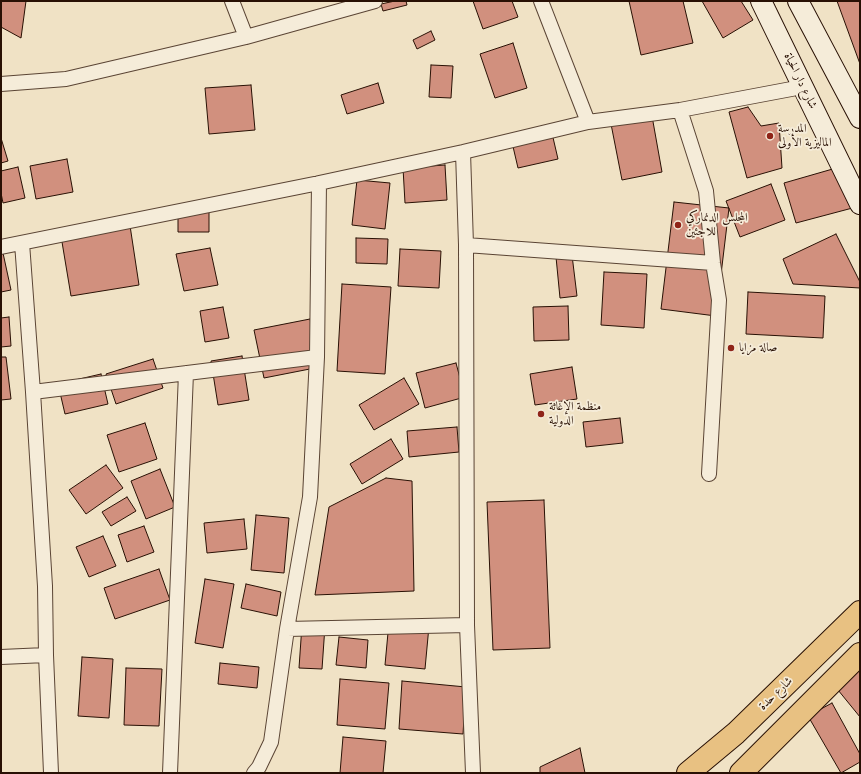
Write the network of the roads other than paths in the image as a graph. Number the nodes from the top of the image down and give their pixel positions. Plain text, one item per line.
1 (232, 1) edge
2 (375, 1) edge
3 (541, 1) edge
4 (761, 1) edge
5 (798, 1) edge
6 (246, 37) junction
7 (1, 84) edge
8 (802, 87) junction
9 (680, 110) junction
10 (860, 118) edge
11 (588, 122) junction
12 (463, 152) junction
13 (319, 182) junction
14 (860, 204) edge
15 (22, 243) junction
16 (466, 245) junction
17 (1, 247) edge
18 (713, 263) junction
19 (317, 357) junction
20 (186, 373) junction
21 (33, 392) junction
22 (709, 474) dead end
23 (860, 612) edge
24 (467, 625) junction
25 (287, 629) junction
26 (860, 654) edge
27 (46, 655) junction
28 (1, 657) edge
29 (51, 773) edge
30 (170, 773) edge
31 (254, 773) edge
32 (473, 773) edge
33 (688, 773) edge
34 (741, 773) edge

1 - 6 street
2 - 6 street
3 - 11 street
4 - 8 main road, شارع دار الحياة
5 - 10 main road
6 - 7 street
8 - 9 street
8 - 14 main road, شارع دار الحياة
9 - 11 street
9 - 18 street
11 - 12 street
12 - 13 street
12 - 16 street
13 - 15 street
13 - 19 street
15 - 17 street
15 - 21 street
16 - 18 street
16 - 24 street
18 - 22 street
19 - 20 street
19 - 25 street
20 - 21 street
20 - 30 street
21 - 27 street
23 - 33 main road, شارع حدة
24 - 25 street
24 - 32 street
25 - 31 street
26 - 34 main road
27 - 28 street
27 - 29 street

